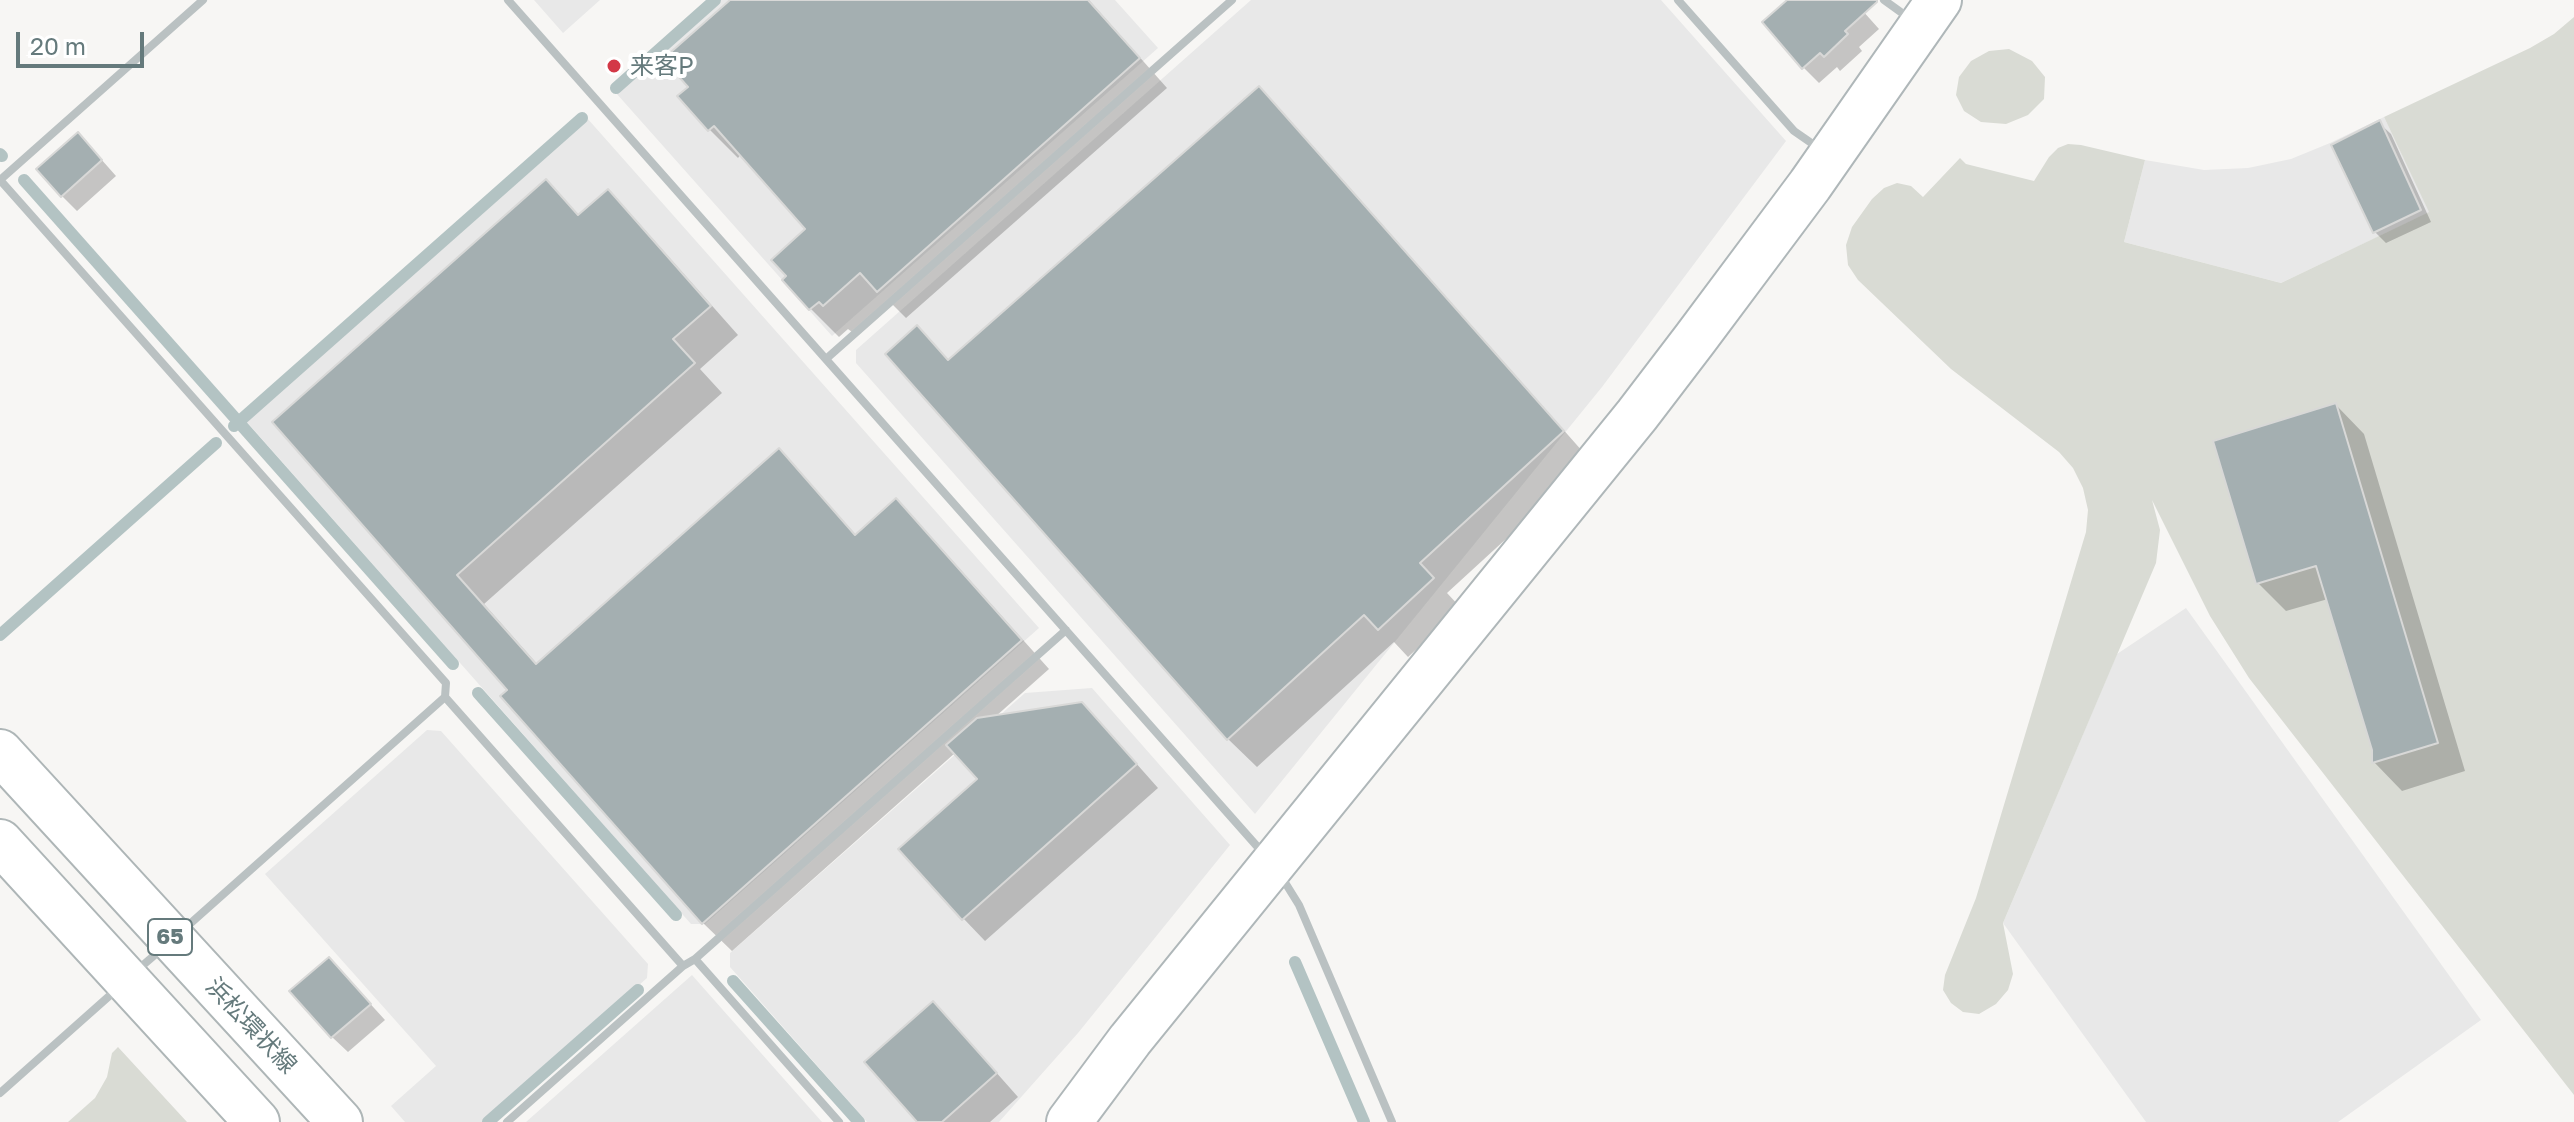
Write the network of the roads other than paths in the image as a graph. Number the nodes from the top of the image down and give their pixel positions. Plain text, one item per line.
1 (203, 0) edge
2 (508, 0) edge
3 (1232, 0) edge
4 (1678, 0) edge
5 (1884, 0) edge
6 (1930, 13) edge
7 (1830, 156) junction
8 (826, 359) junction
9 (1066, 630) junction
10 (445, 697) junction
11 (0, 752) edge
12 (0, 842) edge
13 (1273, 864) junction
14 (172, 940) junction
15 (695, 959) junction
16 (683, 966) junction
17 (127, 980) junction
18 (0, 1093) edge
19 (257, 1122) edge
20 (340, 1122) edge
21 (507, 1122) edge
22 (839, 1122) edge
23 (1069, 1122) edge
24 (1392, 1122) edge

1 - 10 street
2 - 8 street
3 - 8 street
4 - 7 street
5 - 6 street
6 - 7 street
7 - 13 street
8 - 9 street
9 - 13 street
9 - 15 street
10 - 14 street
10 - 16 street
11 - 14 street, 浜松環状線 / 65
12 - 17 street, 65
13 - 23 street
13 - 24 street
14 - 17 street
14 - 20 street, 浜松環状線 / 65
15 - 16 street
15 - 22 street
16 - 21 street
17 - 18 street
17 - 19 street, 65

